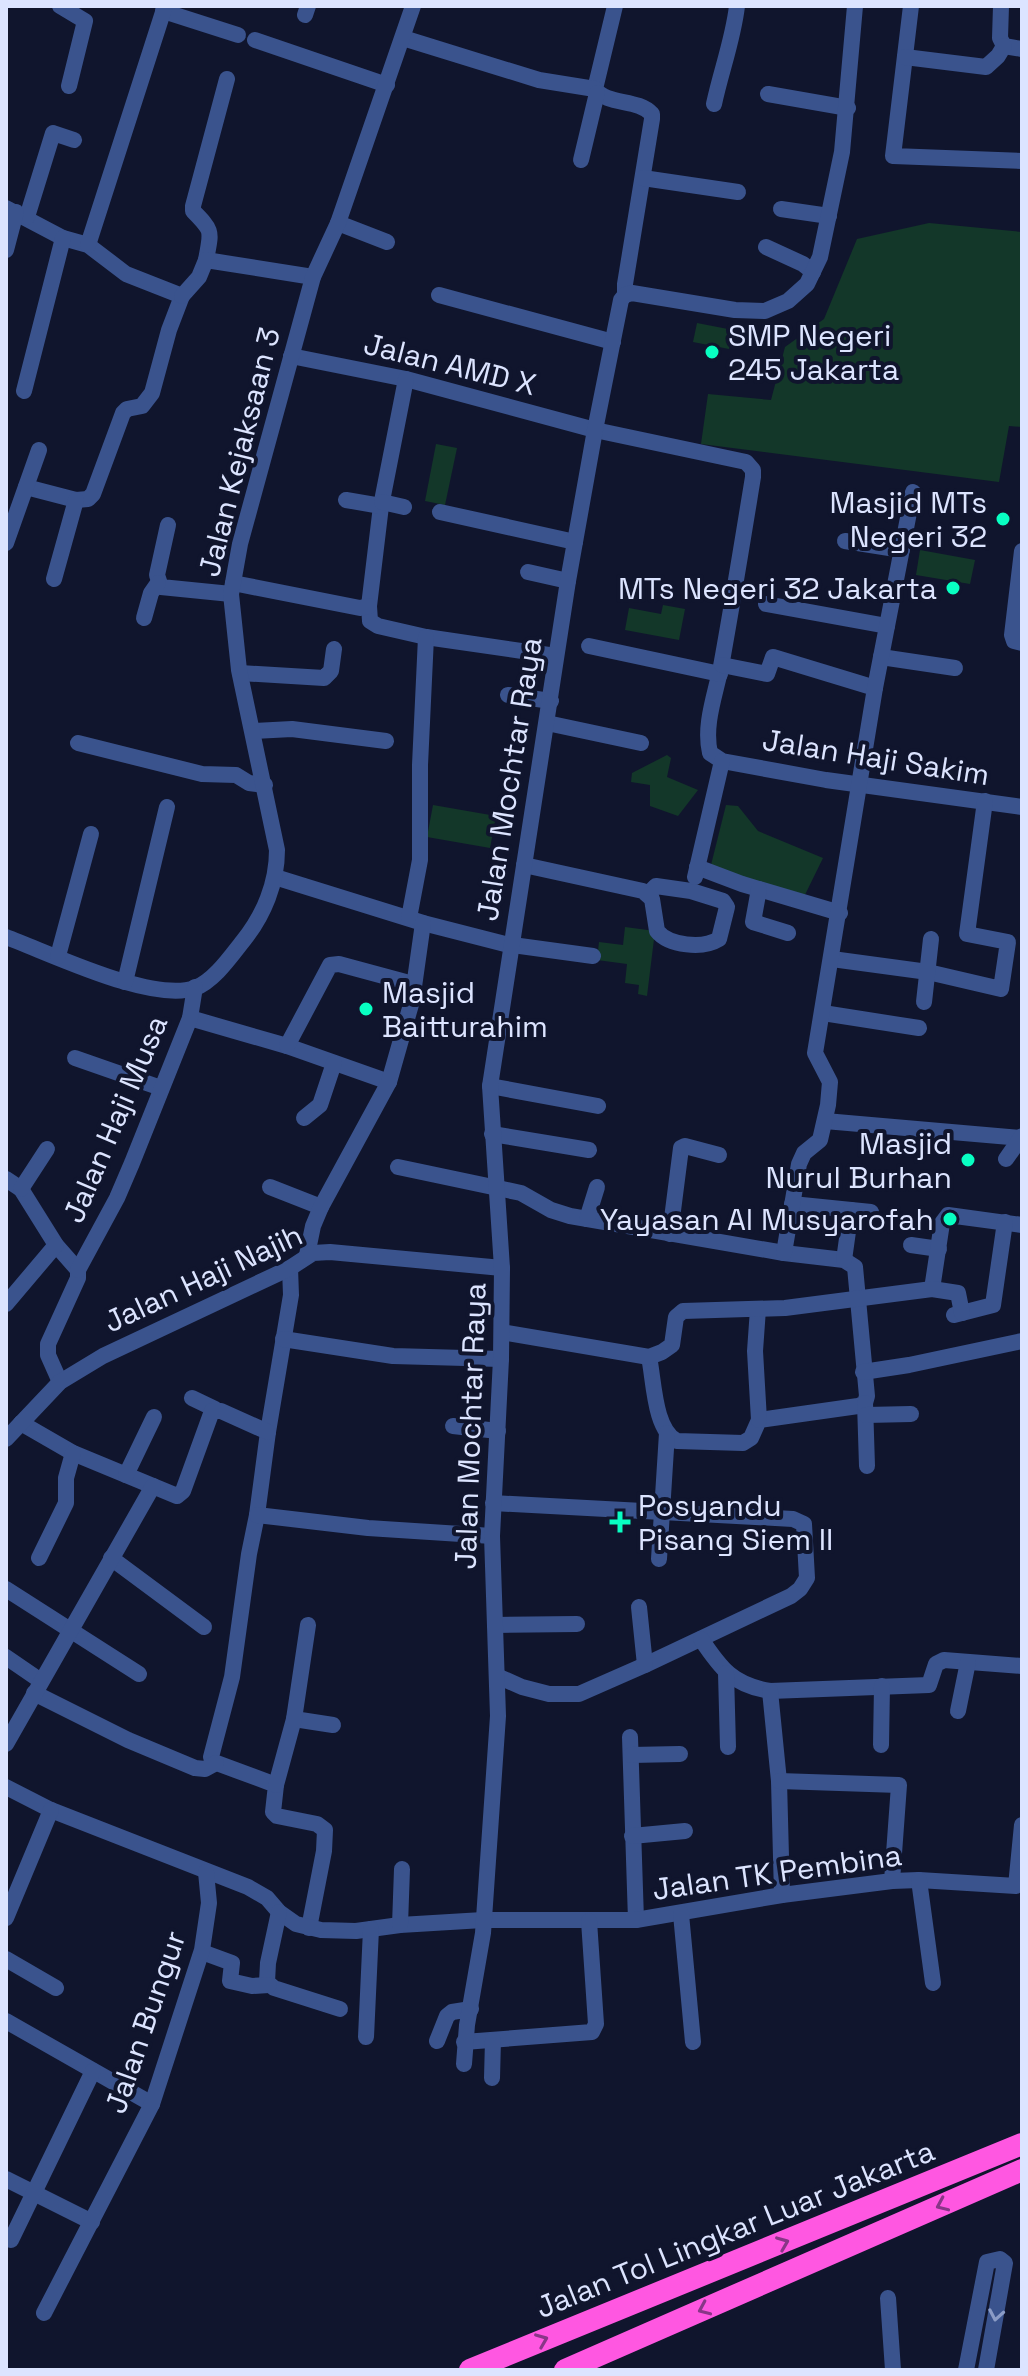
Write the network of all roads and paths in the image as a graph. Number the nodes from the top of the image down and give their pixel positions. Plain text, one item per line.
1 (60, 6) edge
2 (413, 6) edge
3 (615, 6) edge
4 (737, 6) edge
5 (855, 6) edge
6 (911, 6) edge
7 (1001, 6) edge
8 (164, 9) edge
9 (238, 35) dead end
10 (403, 38) junction
11 (255, 40) dead end
12 (1004, 46) junction
13 (1022, 49) edge
14 (905, 57) junction
15 (227, 79) dead end
16 (387, 85) junction
17 (69, 86) dead end
18 (596, 91) junction
19 (768, 94) dead end
20 (714, 104) dead end
21 (848, 108) junction
22 (74, 140) dead end
23 (581, 160) dead end
24 (1022, 161) edge
25 (643, 178) junction
26 (738, 192) dead end
27 (781, 209) dead end
28 (16, 212) edge
29 (829, 216) junction
30 (338, 223) junction
31 (63, 238) junction
32 (387, 242) dead end
33 (88, 245) junction
34 (766, 247) dead end
35 (6, 250) edge
36 (206, 260) junction
37 (813, 272) junction
38 (313, 277) junction
39 (439, 295) dead end
40 (625, 295) junction
41 (182, 296) junction
42 (613, 342) junction
43 (291, 356) junction
44 (406, 379) junction
45 (24, 391) dead end
46 (595, 430) junction
47 (39, 450) dead end
48 (26, 487) junction
49 (913, 492) dead end
50 (76, 500) junction
51 (346, 500) dead end
52 (382, 504) junction
53 (404, 507) dead end
54 (440, 512) dead end
55 (168, 525) dead end
56 (845, 541) dead end
57 (575, 542) junction
58 (6, 543) edge
59 (902, 550) junction
60 (1022, 551) edge
61 (528, 572) dead end
62 (54, 579) dead end
63 (568, 581) junction
64 (158, 583) junction
65 (232, 588) junction
66 (766, 604) dead end
67 (369, 606) junction
68 (144, 618) dead end
69 (887, 626) junction
70 (426, 637) junction
71 (1022, 643) edge
72 (589, 646) dead end
73 (334, 649) dead end
74 (556, 656) junction
75 (881, 657) junction
76 (955, 668) dead end
77 (721, 669) junction
78 (240, 673) junction
79 (875, 688) junction
80 (508, 695) dead end
81 (551, 701) junction
82 (547, 723) junction
83 (253, 731) junction
84 (386, 741) dead end
85 (78, 743) dead end
86 (641, 743) dead end
87 (722, 761) junction
88 (265, 785) junction
89 (860, 785) junction
90 (985, 801) junction
91 (167, 807) dead end
92 (1022, 807) edge
93 (91, 834) dead end
94 (524, 865) junction
95 (697, 867) junction
96 (275, 877) junction
97 (759, 889) junction
98 (691, 891) junction
99 (648, 894) junction
100 (840, 913) junction
101 (416, 920) junction
102 (788, 933) dead end
103 (6, 937) edge
104 (931, 939) dead end
105 (512, 945) junction
106 (58, 956) junction
107 (593, 956) dead end
108 (832, 959) junction
109 (928, 972) junction
110 (125, 982) junction
111 (413, 984) junction
112 (195, 987) junction
113 (924, 1002) dead end
114 (823, 1013) junction
115 (190, 1018) junction
116 (919, 1028) dead end
117 (287, 1046) junction
118 (75, 1058) dead end
119 (334, 1063) junction
120 (389, 1082) junction
121 (490, 1086) junction
122 (161, 1088) junction
123 (598, 1106) dead end
124 (304, 1118) dead end
125 (825, 1121) junction
126 (492, 1134) junction
127 (1021, 1137) edge
128 (47, 1149) dead end
129 (589, 1150) dead end
130 (719, 1155) dead end
131 (1006, 1159) dead end
132 (398, 1167) dead end
133 (6, 1179) edge
134 (270, 1187) dead end
135 (497, 1187) junction
136 (597, 1187) dead end
137 (21, 1189) junction
138 (792, 1204) junction
139 (321, 1207) junction
140 (851, 1210) junction
141 (871, 1212) dead end
142 (587, 1219) junction
143 (1014, 1223) edge
144 (670, 1234) junction
145 (56, 1245) junction
146 (911, 1245) dead end
147 (939, 1249) junction
148 (784, 1253) junction
149 (307, 1255) junction
150 (844, 1260) junction
151 (290, 1268) junction
152 (502, 1268) junction
153 (78, 1270) junction
154 (932, 1289) junction
155 (856, 1299) junction
156 (6, 1304) edge
157 (758, 1309) junction
158 (502, 1332) junction
159 (283, 1339) junction
160 (1022, 1341) edge
161 (649, 1357) junction
162 (501, 1359) junction
163 (863, 1372) junction
164 (60, 1382) junction
165 (192, 1398) dead end
166 (863, 1408) junction
167 (215, 1409) junction
168 (911, 1414) dead end
169 (154, 1417) dead end
170 (759, 1420) junction
171 (21, 1423) junction
172 (453, 1426) dead end
173 (498, 1431) junction
174 (268, 1432) junction
175 (667, 1433) junction
176 (6, 1439) edge
177 (73, 1453) junction
178 (867, 1466) dead end
179 (126, 1475) junction
180 (153, 1486) junction
181 (493, 1503) junction
182 (660, 1513) junction
183 (257, 1515) junction
184 (492, 1536) junction
185 (39, 1558) dead end
186 (111, 1558) junction
187 (659, 1559) dead end
188 (6, 1589) edge
189 (639, 1607) dead end
190 (577, 1624) dead end
191 (308, 1625) dead end
192 (495, 1625) junction
193 (204, 1627) dead end
194 (69, 1629) junction
195 (701, 1639) junction
196 (6, 1657) edge
197 (968, 1662) junction
198 (645, 1665) junction
199 (1022, 1666) edge
200 (726, 1673) junction
201 (139, 1674) dead end
202 (497, 1676) junction
203 (882, 1686) junction
204 (37, 1687) junction
205 (770, 1691) junction
206 (958, 1711) dead end
207 (294, 1719) junction
208 (333, 1725) dead end
209 (630, 1737) dead end
210 (6, 1744) edge
211 (881, 1745) dead end
212 (728, 1747) dead end
213 (680, 1754) dead end
214 (631, 1755) junction
215 (216, 1763) junction
216 (779, 1781) junction
217 (276, 1785) junction
218 (6, 1787) edge
219 (51, 1810) junction
220 (1022, 1825) edge
221 (685, 1831) dead end
222 (632, 1836) junction
223 (402, 1869) dead end
224 (206, 1872) junction
225 (919, 1880) junction
226 (892, 1881) junction
227 (782, 1895) junction
228 (681, 1914) junction
229 (278, 1915) junction
230 (6, 1918) edge
231 (483, 1920) junction
232 (636, 1920) junction
233 (589, 1921) junction
234 (400, 1925) junction
235 (309, 1928) junction
236 (371, 1929) junction
237 (202, 1952) junction
238 (6, 1959) edge
239 (933, 1983) dead end
240 (269, 1985) junction
241 (56, 1988) dead end
242 (340, 2009) dead end
243 (471, 2009) junction
244 (6, 2021) edge
245 (366, 2037) dead end
246 (493, 2040) junction
247 (437, 2041) dead end
248 (464, 2042) junction
249 (693, 2042) dead end
250 (464, 2064) dead end
251 (93, 2071) junction
252 (492, 2078) dead end
253 (152, 2104) junction
254 (1022, 2144) edge
255 (1019, 2172) edge
256 (6, 2179) edge
257 (35, 2194) junction
258 (92, 2222) junction
259 (11, 2240) dead end
260 (888, 2298) dead end
261 (44, 2313) dead end
262 (470, 2370) edge
263 (565, 2370) edge
264 (893, 2370) edge
265 (966, 2370) edge
266 (986, 2370) edge

1 - 17 street
2 - 10 street, Jalan Kejaksaan 3
3 - 18 street
4 - 20 street
5 - 21 street
6 - 14 street
7 - 12 street
8 - 9 street
8 - 33 street
10 - 16 street, Jalan Kejaksaan 3
10 - 18 street
11 - 16 street
12 - 13 street
12 - 14 street
14 - 24 street
15 - 36 street
16 - 30 street, Jalan Kejaksaan 3
18 - 23 street
18 - 25 street, Jalan Mochtar Raya
19 - 21 street
21 - 29 street
22 - 28 street
25 - 26 street
25 - 40 street, Jalan Mochtar Raya
27 - 29 street
28 - 31 street
28 - 35 street
29 - 37 street
30 - 32 street
30 - 38 street, Jalan Kejaksaan 3
31 - 33 street
31 - 45 street
33 - 41 street
34 - 37 street
36 - 38 street
36 - 41 street
37 - 40 street
38 - 43 street, Jalan Kejaksaan 3
39 - 42 street
40 - 42 street, Jalan Mochtar Raya
41 - 50 street
42 - 46 street, Jalan Mochtar Raya
43 - 44 street, Jalan AMD X
43 - 65 street, Jalan Kejaksaan 3
44 - 46 street, Jalan AMD X
44 - 52 street
46 - 57 street, Jalan Mochtar Raya
46 - 77 street, Jalan AMD X
47 - 48 street
48 - 50 street
48 - 58 street
49 - 59 street
50 - 62 street
51 - 52 street
52 - 53 street
52 - 67 street
54 - 57 street
55 - 64 street
56 - 59 street
57 - 63 street, Jalan Mochtar Raya
59 - 69 street
60 - 71 street
61 - 63 street
63 - 74 street, Jalan Mochtar Raya
64 - 65 street
64 - 68 street
65 - 67 street
65 - 78 street, Jalan Kejaksaan 3
66 - 69 street
67 - 70 street
69 - 75 street
70 - 74 street
70 - 101 street
72 - 77 street
73 - 78 street
74 - 81 street, Jalan Mochtar Raya
75 - 76 street
75 - 79 street
77 - 79 street
77 - 87 street
78 - 83 street, Jalan Kejaksaan 3
79 - 89 street
80 - 81 street
81 - 82 street, Jalan Mochtar Raya
82 - 86 street
82 - 94 street, Jalan Mochtar Raya
83 - 84 street
83 - 88 street, Jalan Kejaksaan 3
85 - 88 street
87 - 89 street, Jalan Haji Sakim
87 - 95 street
88 - 96 street, Jalan Kejaksaan 3
89 - 90 street, Jalan Haji Sakim
89 - 100 street
90 - 92 street, Jalan Haji Sakim
90 - 109 street
91 - 110 street
93 - 106 street
94 - 99 street
94 - 105 street, Jalan Mochtar Raya
95 - 97 street
95 - 98 street
96 - 101 street
96 - 112 street, Jalan Kejaksaan 3
97 - 100 street
97 - 102 street
98 - 99 street
98 - 99 street
100 - 108 street
101 - 105 street
101 - 111 street
103 - 106 street
104 - 109 street
105 - 107 street
105 - 121 street, Jalan Mochtar Raya
106 - 110 street
108 - 109 street
108 - 114 street
109 - 113 street
110 - 112 street
111 - 117 street
111 - 120 street
112 - 115 street, Jalan Haji Musa
114 - 116 street
114 - 125 street
115 - 117 street
115 - 122 street, Jalan Haji Musa
117 - 119 street
118 - 122 street
119 - 120 street
119 - 124 street
120 - 139 street
121 - 123 street
121 - 126 street, Jalan Mochtar Raya
122 - 153 street, Jalan Haji Musa
125 - 127 street
125 - 138 street
126 - 129 street
126 - 135 street, Jalan Mochtar Raya
127 - 131 street
128 - 137 street
130 - 144 street
132 - 135 street
133 - 137 street, Jalan Haji Musa
134 - 139 street
135 - 142 street
135 - 152 street, Jalan Mochtar Raya
136 - 142 street
137 - 145 street, Jalan Haji Musa
138 - 140 street
138 - 148 street
139 - 149 street
140 - 141 street
140 - 150 street
142 - 144 street
143 - 147 street
143 - 154 street
144 - 148 street
145 - 153 street, Jalan Haji Musa
145 - 156 street
146 - 147 street
147 - 154 street
148 - 150 street
149 - 151 street, Jalan Haji Najih
149 - 152 street, Jalan Haji Najih
150 - 155 street
151 - 159 street
151 - 164 street, Jalan Haji Najih
152 - 158 street, Jalan Mochtar Raya
153 - 164 street, Jalan Haji Musa
154 - 155 street
155 - 157 street
155 - 163 street
157 - 161 street
157 - 170 street
158 - 161 street
158 - 162 street, Jalan Mochtar Raya
159 - 162 street
159 - 174 street
160 - 163 street
161 - 175 street
162 - 173 street, Jalan Mochtar Raya
163 - 166 street
164 - 171 street, Jalan Haji Najih
165 - 167 street
166 - 168 street
166 - 170 street
166 - 178 street
167 - 174 street
167 - 180 street
169 - 179 street
170 - 175 street
171 - 176 street, Jalan Haji Najih
171 - 177 street
172 - 173 street
173 - 181 street, Jalan Mochtar Raya
174 - 183 street
175 - 182 street
177 - 179 street
177 - 185 street
179 - 180 street
180 - 186 street
181 - 182 street
181 - 184 street, Jalan Mochtar Raya
182 - 187 street
182 - 195 street
183 - 184 street
183 - 215 street
184 - 192 street, Jalan Mochtar Raya
186 - 193 street
186 - 194 street
188 - 194 street
189 - 198 street
190 - 192 street
191 - 207 street
192 - 202 street, Jalan Mochtar Raya
194 - 201 street
194 - 204 street
195 - 198 street
195 - 200 street
196 - 204 street
197 - 199 street
197 - 203 street
197 - 206 street
198 - 202 street
200 - 205 street
200 - 212 street
202 - 231 street, Jalan Mochtar Raya
203 - 205 street
203 - 211 street
204 - 210 street
204 - 215 street
205 - 216 street
207 - 208 street
207 - 217 street
209 - 214 street
213 - 214 street
214 - 222 street
215 - 217 street
216 - 226 street
216 - 227 street
217 - 235 street
218 - 219 street
219 - 224 street
219 - 230 street
220 - 225 street, Jalan TK Pembina
221 - 222 street
222 - 232 street
223 - 234 street
224 - 229 street
224 - 237 street, Jalan Bungur
225 - 226 street, Jalan TK Pembina
225 - 239 street
226 - 227 street, Jalan TK Pembina
227 - 228 street, Jalan TK Pembina
228 - 232 street, Jalan TK Pembina
228 - 249 street
229 - 235 street
229 - 240 street
231 - 233 street, Jalan TK Pembina
231 - 234 street
231 - 243 street, Jalan Mochtar Raya
232 - 233 street, Jalan TK Pembina
233 - 246 street
234 - 236 street
235 - 236 street
236 - 245 street
237 - 240 street
237 - 253 street, Jalan Bungur
238 - 241 street
240 - 242 street
243 - 247 street
243 - 248 street, Jalan Mochtar Raya
244 - 251 street
246 - 248 street
246 - 252 street
248 - 250 street, Jalan Mochtar Raya
251 - 253 street
251 - 257 street
253 - 258 street, Jalan Bungur
262 -> 254 highway, Jalan Tol Lingkar Luar Jakarta
255 -> 263 highway, Jalan Tol Lingkar Luar Jakarta
256 - 257 street
257 - 258 street
257 - 259 street
258 - 261 street, Jalan Bungur
260 - 264 street
265 -> 266 street

